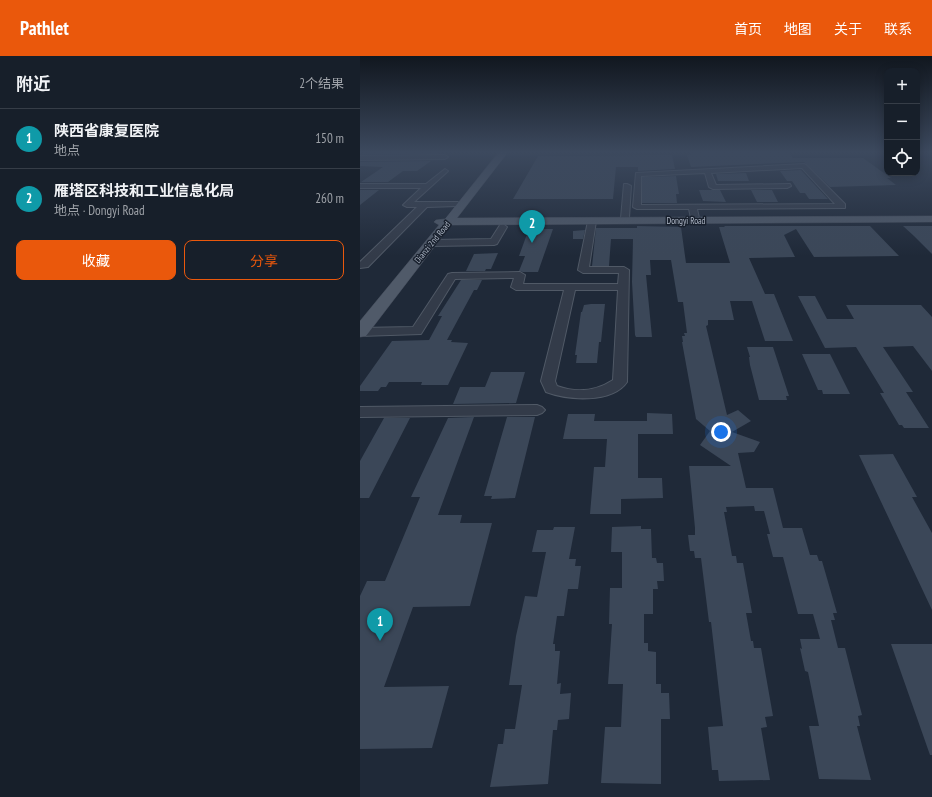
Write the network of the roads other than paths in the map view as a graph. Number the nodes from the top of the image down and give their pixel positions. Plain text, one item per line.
1 (428, 186) edge
2 (469, 187) edge
3 (474, 187) edge
4 (627, 187) edge
5 (638, 187) edge
6 (713, 187) edge
7 (788, 187) edge
8 (824, 187) edge
9 (791, 191) junction
10 (455, 204) junction
11 (424, 205) junction
12 (802, 207) junction
13 (694, 212) junction
14 (625, 218) junction
15 (932, 218) edge
16 (445, 220) junction
17 (592, 221) junction
18 (503, 227) dead end
19 (432, 243) junction
20 (360, 265) edge
21 (570, 287) junction
22 (624, 287) junction
23 (360, 317) edge
24 (360, 332) edge
25 (537, 410) dead end
26 (360, 412) edge

1 - 11 street
2 - 10 main road, Dianzi 2nd Road
3 - 16 main road, Dianzi 2nd Road
4 - 14 street
5 - 13 street
6 - 9 street
7 - 9 street
8 - 12 street
9 - 12 street
10 - 11 street
10 - 16 main road, Dianzi 2nd Road
11 - 20 street
12 - 13 street
13 - 14 main road, Dongyi Road
13 - 15 main road, Dongyi Road
14 - 16 main road, Dongyi Road
15 - 17 main road, Dongyi Road
16 - 17 main road, Dongyi Road
16 - 19 main road, Dianzi 2nd Road
16 - 23 main road, Dianzi 2nd Road
17 - 22 street
18 - 19 street
19 - 24 main road, Dianzi 2nd Road
21 - 22 street
21 - 22 street
21 - 24 street
25 - 26 street

